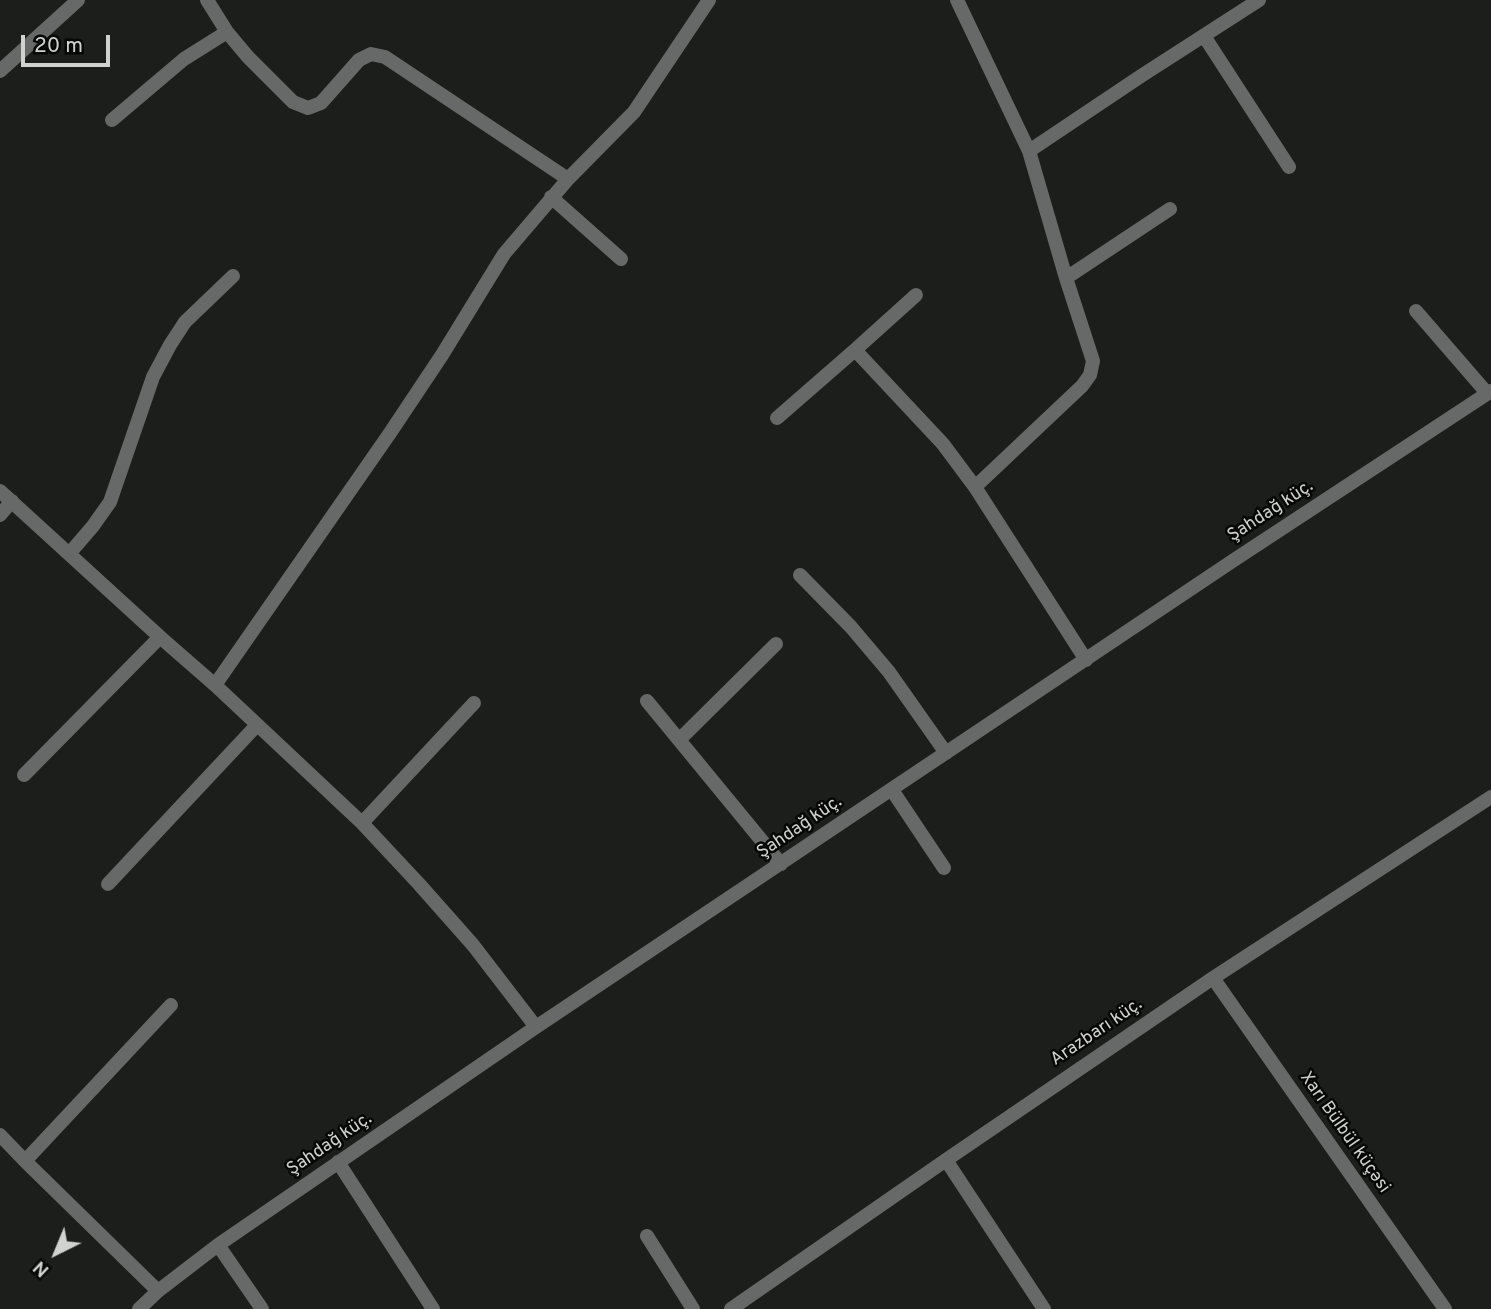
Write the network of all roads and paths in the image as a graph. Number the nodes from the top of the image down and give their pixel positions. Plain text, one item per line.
1 (78, 0) edge
2 (207, 0) edge
3 (709, 0) edge
4 (957, 0) edge
5 (1259, 0) edge
6 (227, 32) junction
7 (1204, 36) junction
8 (0, 71) edge
9 (112, 120) dead end
10 (1029, 151) junction
11 (1289, 167) dead end
12 (568, 179) junction
13 (551, 197) junction
14 (1170, 209) dead end
15 (621, 259) dead end
16 (233, 276) dead end
17 (1066, 278) junction
18 (916, 295) dead end
19 (1416, 311) dead end
20 (855, 350) junction
21 (1489, 392) edge
22 (776, 418) dead end
23 (975, 488) junction
24 (0, 491) edge
25 (12, 501) junction
26 (0, 514) edge
27 (69, 554) junction
28 (800, 575) dead end
29 (160, 637) junction
30 (776, 644) dead end
31 (1086, 660) junction
32 (215, 685) junction
33 (647, 701) dead end
34 (474, 704) dead end
35 (257, 725) junction
36 (680, 740) junction
37 (946, 753) junction
38 (24, 775) dead end
39 (892, 790) junction
40 (1491, 797) edge
41 (362, 823) junction
42 (780, 864) junction
43 (944, 868) dead end
44 (108, 884) dead end
45 (1213, 978) junction
46 (171, 1005) dead end
47 (536, 1027) junction
48 (0, 1135) edge
49 (946, 1160) junction
50 (25, 1161) junction
51 (338, 1162) junction
52 (647, 1236) dead end
53 (218, 1245) junction
54 (158, 1291) junction
55 (139, 1309) edge
56 (262, 1309) edge
57 (433, 1309) edge
58 (693, 1309) edge
59 (731, 1309) edge
60 (1044, 1309) edge
61 (1445, 1309) edge

1 - 8 street
2 - 6 street
3 - 12 street
4 - 10 street
5 - 7 street
6 - 9 street
6 - 12 street
7 - 10 street
7 - 11 street
10 - 17 street
12 - 13 street
13 - 15 street
13 - 32 street
14 - 17 street
16 - 27 street
17 - 23 street
18 - 20 street
19 - 21 street
20 - 22 street
20 - 23 street
21 - 31 street, Şahdağ küç.
23 - 31 street
24 - 25 street
25 - 26 street
25 - 27 street
27 - 29 street
28 - 37 street
29 - 32 street
29 - 38 street
30 - 36 street
31 - 37 street, Şahdağ küç.
32 - 35 street
33 - 36 street
34 - 41 street
35 - 41 street
35 - 44 street
36 - 42 street
37 - 39 street, Şahdağ küç.
39 - 42 street, Şahdağ küç.
39 - 43 street
40 - 45 street, Arazbarı küç.
41 - 47 street
42 - 47 street, Şahdağ küç.
45 - 49 street, Arazbarı küç.
45 - 61 street, Xarı Bülbül küçəsi
46 - 50 street
47 - 51 street, Şahdağ küç.
48 - 50 street
49 - 59 street, Arazbarı küç.
49 - 60 street
50 - 54 street
51 - 53 street, Şahdağ küç.
51 - 57 street
52 - 58 street
53 - 54 street, Şahdağ küç.
53 - 56 street
54 - 55 street, Şahdağ küç.

